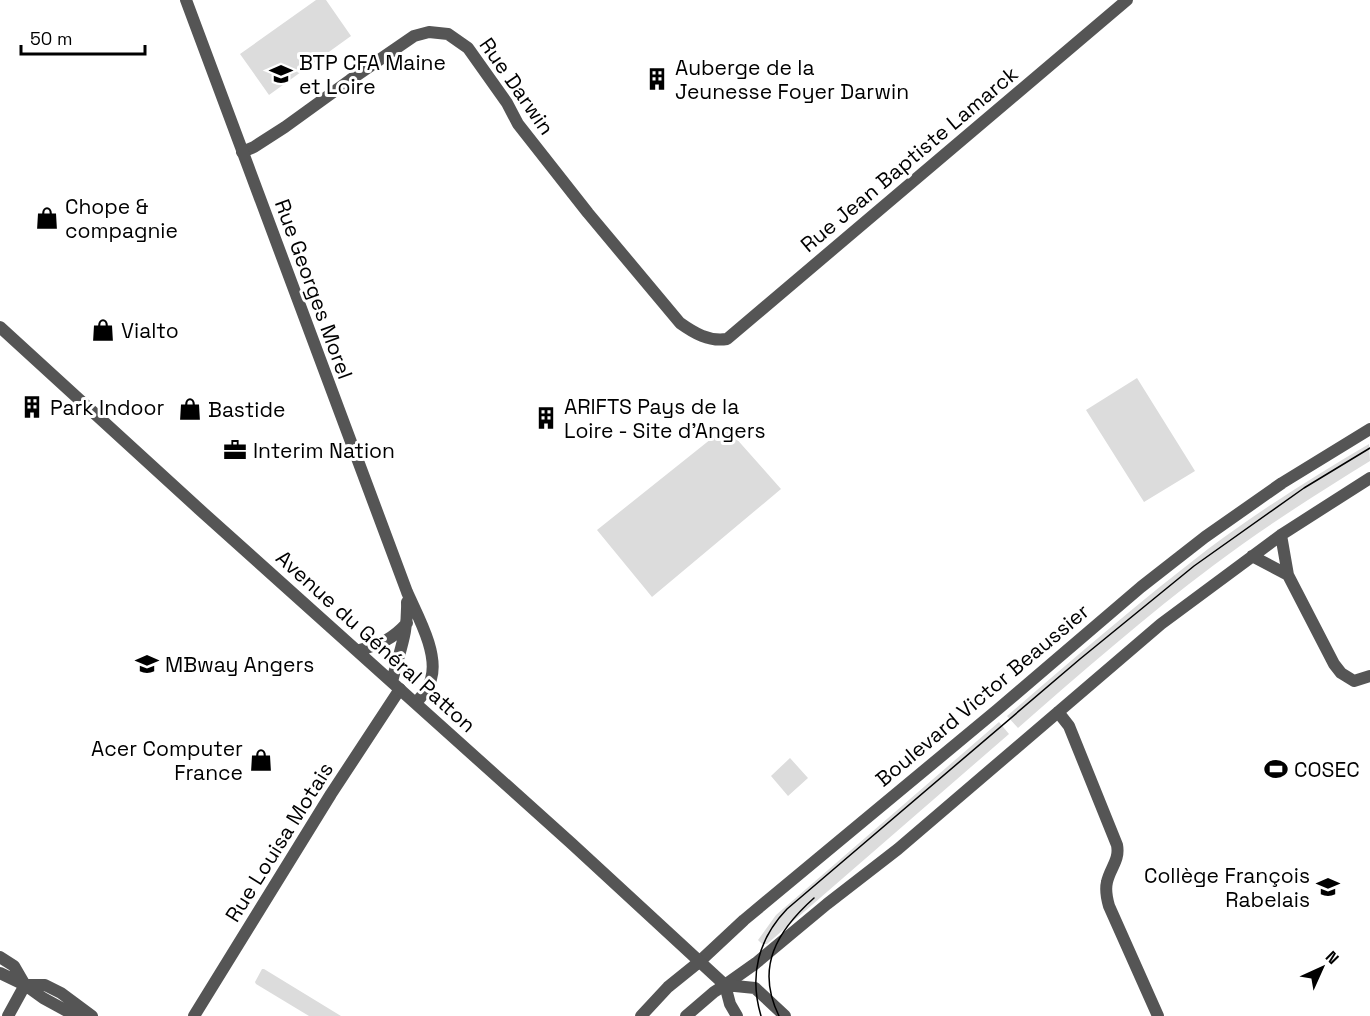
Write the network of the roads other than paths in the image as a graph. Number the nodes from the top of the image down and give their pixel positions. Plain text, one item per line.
1 (186, 0) edge
2 (1127, 0) edge
3 (242, 152) junction
4 (0, 327) edge
5 (714, 340) joint
6 (1370, 429) edge
7 (1370, 478) edge
8 (1281, 535) junction
9 (1252, 556) junction
10 (1288, 574) junction
11 (406, 591) junction
12 (408, 622) junction
13 (403, 647) junction
14 (431, 650) junction
15 (357, 651) junction
16 (1370, 676) edge
17 (395, 685) junction
18 (416, 703) junction
19 (1058, 712) junction
20 (0, 957) edge
21 (699, 962) junction
22 (0, 973) edge
23 (25, 985) junction
24 (725, 985) junction
25 (8, 1016) edge
26 (76, 1016) edge
27 (92, 1016) edge
28 (194, 1016) edge
29 (641, 1016) edge
30 (686, 1016) edge
31 (737, 1016) edge
32 (784, 1016) edge
33 (1158, 1016) edge

1 - 3 street, Rue Georges Morel
2 - 5 street, Rue Jean Baptiste Lamarck
3 - 5 street, Rue Darwin
3 - 11 street, Rue Georges Morel
4 - 15 street, Avenue du Général Patton
6 - 21 street, Boulevard Victor Beaussier
7 - 8 street
8 - 9 street
8 - 10 street
9 - 10 street
9 - 19 street
10 - 16 street
11 - 12 street, Rue Georges Morel
11 - 14 street, Rue Georges Morel
12 - 13 street, Rue Georges Morel
12 - 15 street
13 - 14 street
13 - 17 street, Rue Georges Morel
14 - 18 street, Rue Georges Morel
15 - 17 street, Avenue du Général Patton
17 - 18 street, Avenue du Général Patton
17 - 28 street, Rue Louisa Motais
18 - 21 street, Avenue du Général Patton
19 - 24 street
19 - 33 street
20 - 23 street
21 - 24 street, Avenue du Général Patton
21 - 29 street, Boulevard Victor Beaussier
22 - 23 street
23 - 25 street
23 - 26 street
23 - 27 street
24 - 30 street
24 - 31 street, Avenue du Général Patton
24 - 32 street

